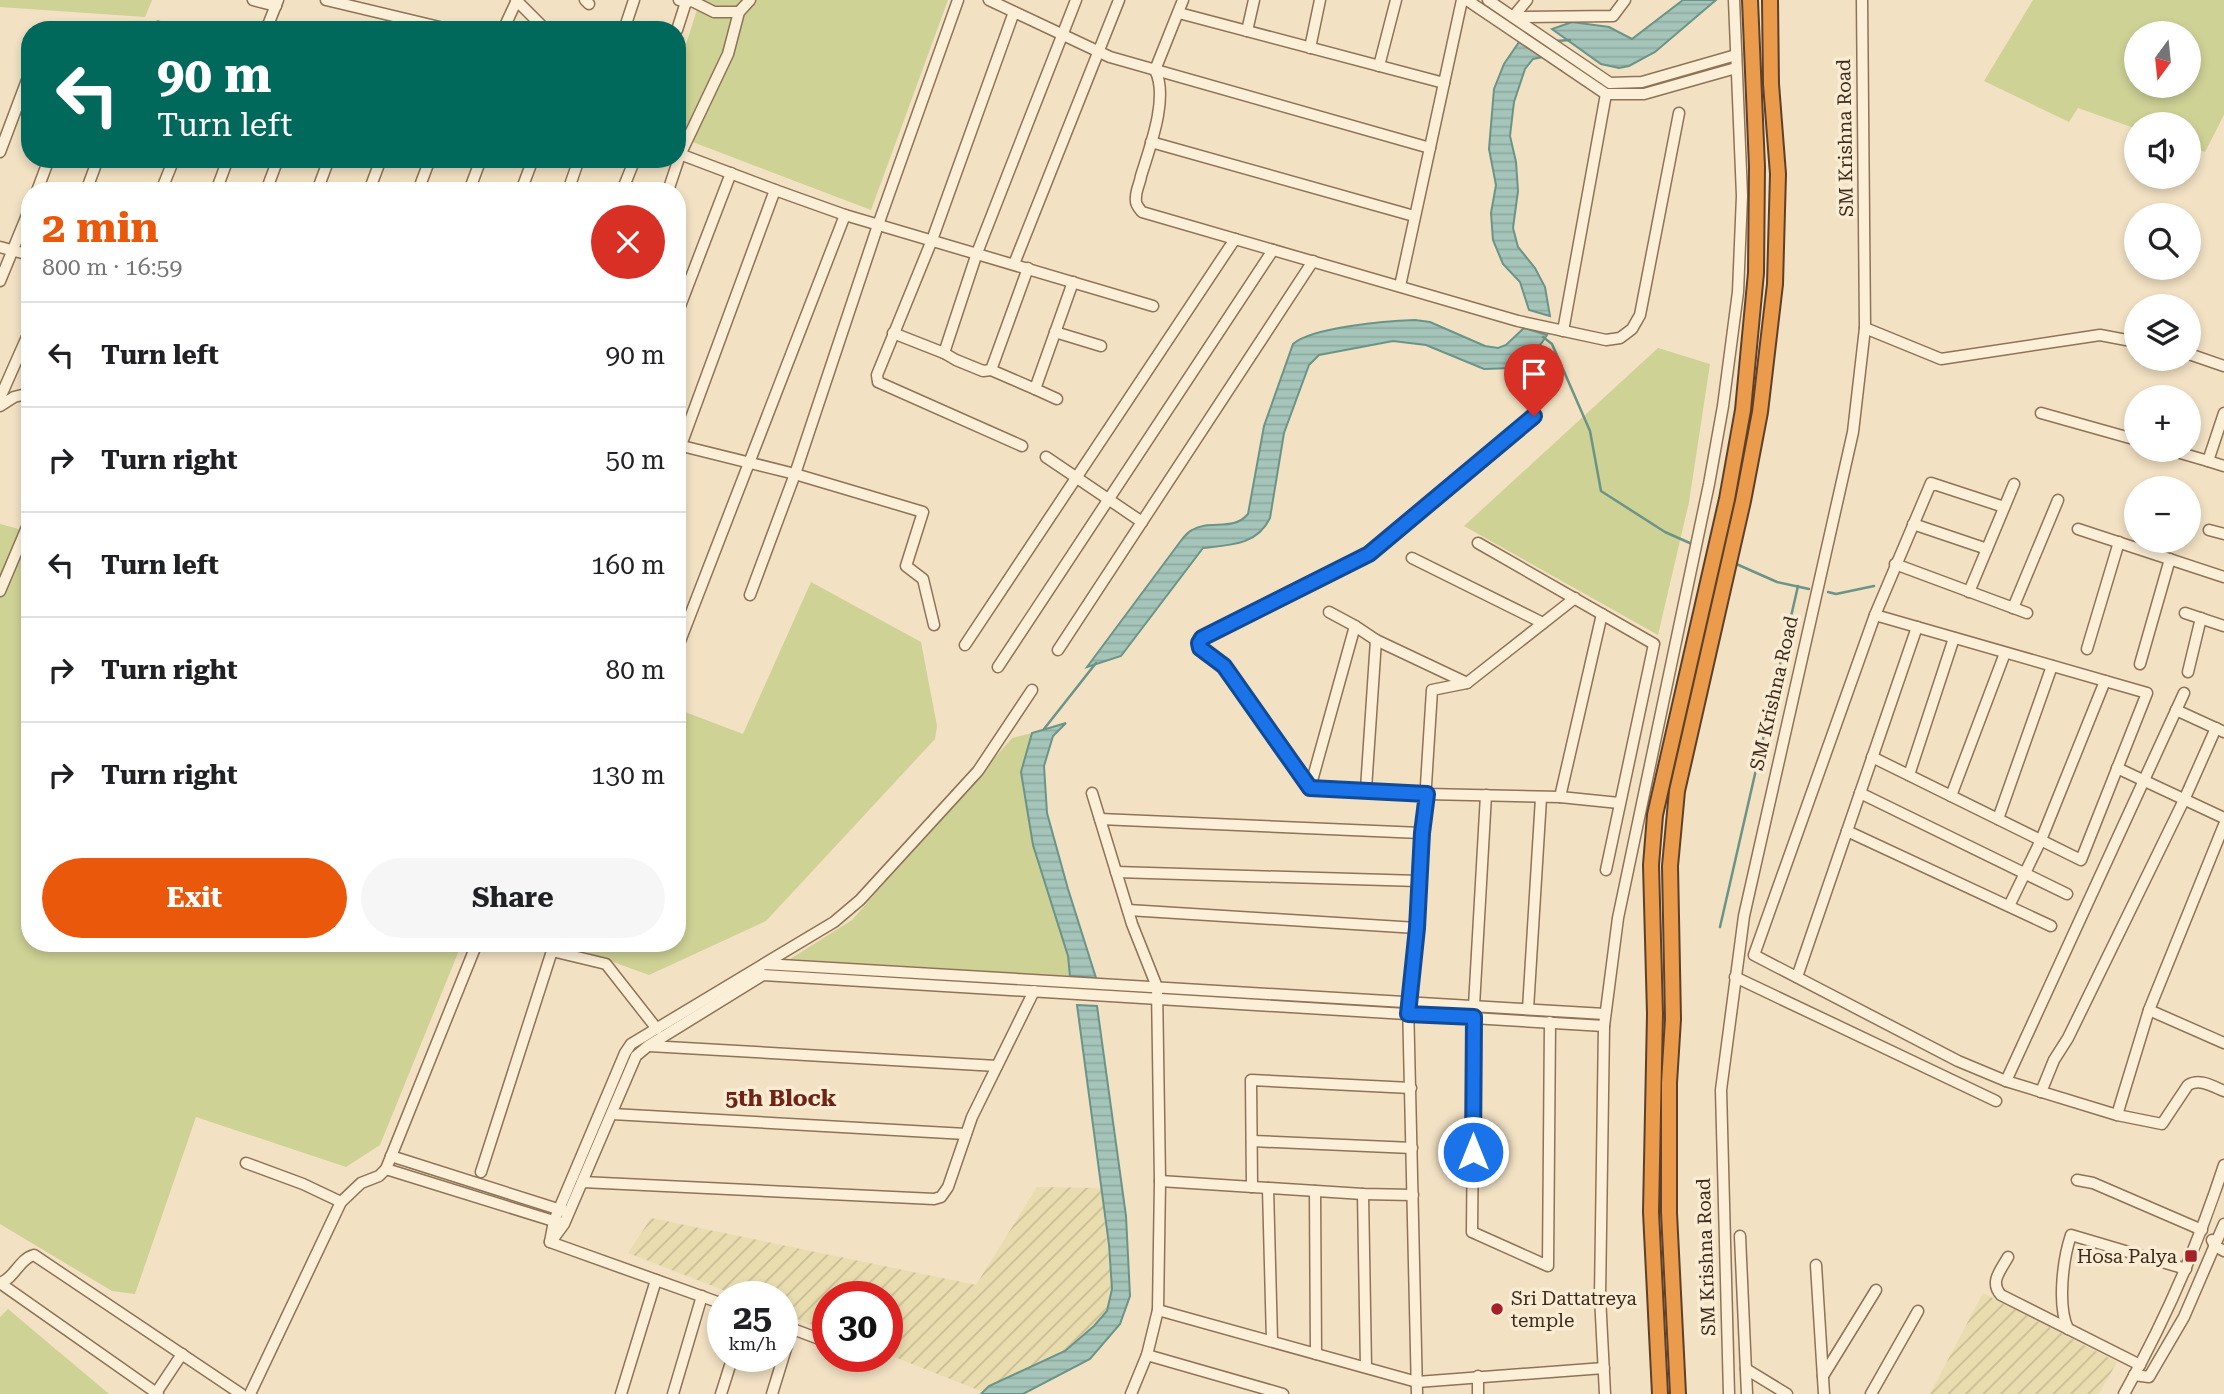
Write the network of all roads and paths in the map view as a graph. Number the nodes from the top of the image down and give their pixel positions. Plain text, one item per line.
1 (253, 0) edge
2 (326, 0) edge
3 (517, 0) edge
4 (634, 0) edge
5 (750, 0) edge
6 (958, 0) edge
7 (989, 0) edge
8 (1076, 0) edge
9 (1119, 0) edge
10 (1183, 0) edge
11 (1254, 0) edge
12 (1320, 0) edge
13 (1396, 0) edge
14 (1465, 0) edge
15 (1488, 0) edge
16 (1527, 0) edge
17 (1625, 0) edge
18 (1734, 0) edge
19 (1750, 0) edge
20 (1770, 0) edge
21 (1862, 0) edge
22 (682, 1) edge
23 (277, 3) edge
24 (739, 12) junction
25 (1014, 12) junction
26 (1179, 13) junction
27 (1493, 17) junction
28 (1513, 17) junction
29 (270, 21) edge
30 (414, 21) edge
31 (507, 21) edge
32 (537, 21) edge
33 (627, 21) edge
34 (679, 21) edge
35 (1247, 31) junction
36 (1062, 34) junction
37 (1310, 48) junction
38 (1098, 51) junction
39 (1736, 55) junction
40 (1379, 66) junction
41 (1736, 68) junction
42 (1155, 70) junction
43 (1444, 83) junction
44 (1606, 94) junction
45 (21, 96) edge
46 (1679, 113) dead end
47 (686, 140) edge
48 (1151, 142) junction
49 (1430, 148) junction
50 (0, 152) edge
51 (686, 157) edge
52 (731, 173) junction
53 (775, 190) junction
54 (845, 215) junction
55 (1414, 216) junction
56 (878, 225) junction
57 (21, 231) edge
58 (1235, 239) junction
59 (932, 240) junction
60 (0, 247) edge
61 (1273, 250) junction
62 (13, 251) junction
63 (21, 253) edge
64 (977, 253) junction
65 (1313, 261) junction
66 (1014, 264) junction
67 (1028, 268) junction
68 (0, 281) edge
69 (1073, 282) junction
70 (1400, 286) junction
71 (686, 290) edge
72 (1153, 306) dead end
73 (1866, 328) junction
74 (1563, 331) junction
75 (1055, 332) junction
76 (893, 333) junction
77 (2124, 340) edge
78 (1101, 346) dead end
79 (21, 350) edge
80 (944, 353) junction
81 (2201, 358) edge
82 (2224, 366) edge
83 (991, 370) junction
84 (1035, 389) junction
85 (21, 395) edge
86 (0, 398) edge
87 (1057, 400) dead end
88 (0, 406) edge
89 (2041, 413) dead end
90 (2224, 414) edge
91 (1534, 416) dead end
92 (686, 430) edge
93 (2124, 436) edge
94 (1022, 446) dead end
95 (686, 450) edge
96 (1046, 457) dead end
97 (2201, 459) edge
98 (2208, 461) junction
99 (749, 462) junction
100 (2224, 466) edge
101 (795, 474) junction
102 (1077, 477) junction
103 (2014, 484) dead end
104 (1109, 499) junction
105 (2058, 500) dead end
106 (2004, 507) junction
107 (1142, 522) junction
108 (1913, 524) junction
109 (2078, 530) dead end
110 (2209, 530) dead end
111 (2224, 534) edge
112 (21, 541) edge
113 (1478, 542) dead end
114 (2119, 542) junction
115 (1987, 549) junction
116 (1412, 558) dead end
117 (2170, 559) junction
118 (1895, 564) junction
119 (2224, 577) edge
120 (0, 591) edge
121 (1969, 592) junction
122 (751, 595) dead end
123 (1575, 598) junction
124 (2012, 608) junction
125 (1329, 612) dead end
126 (2027, 613) dead end
127 (2185, 613) dead end
128 (1602, 614) junction
129 (1875, 615) junction
130 (2201, 618) junction
131 (1543, 623) junction
132 (934, 625) dead end
133 (686, 626) edge
134 (1355, 626) junction
135 (2224, 626) edge
136 (1917, 627) junction
137 (1954, 638) junction
138 (1376, 640) junction
139 (965, 645) dead end
140 (2087, 649) dead end
141 (1058, 650) dead end
142 (2005, 653) junction
143 (2140, 664) dead end
144 (2052, 666) junction
145 (998, 667) dead end
146 (2188, 672) dead end
147 (2105, 681) junction
148 (1467, 683) junction
149 (1032, 690) dead end
150 (2184, 693) dead end
151 (2176, 710) junction
152 (2220, 730) edge
153 (1872, 757) junction
154 (2117, 768) junction
155 (1909, 775) junction
156 (2143, 780) junction
157 (1310, 788) junction
158 (1366, 789) junction
159 (1092, 793) dead end
160 (1860, 793) junction
161 (1427, 794) junction
162 (1486, 795) junction
163 (1951, 796) junction
164 (1560, 797) junction
165 (1541, 798) junction
166 (2184, 800) junction
167 (1619, 803) junction
168 (1997, 818) junction
169 (2224, 818) edge
170 (1100, 819) junction
171 (2224, 825) edge
172 (1847, 831) junction
173 (1422, 833) junction
174 (2040, 840) junction
175 (1606, 870) dead end
176 (1116, 872) junction
177 (2024, 874) junction
178 (1419, 880) junction
179 (2067, 894) dead end
180 (2009, 906) junction
181 (1128, 910) junction
182 (2051, 926) dead end
183 (1417, 928) junction
184 (473, 952) edge
185 (552, 952) edge
186 (556, 952) edge
187 (763, 970) junction
188 (1735, 977) junction
189 (1797, 977) junction
190 (1034, 991) junction
191 (1156, 993) junction
192 (1408, 1002) junction
193 (1474, 1006) junction
194 (1528, 1009) junction
195 (2149, 1010) junction
196 (1408, 1014) junction
197 (1605, 1014) junction
198 (1474, 1017) junction
199 (1550, 1022) junction
200 (1604, 1026) junction
201 (657, 1029) junction
202 (2224, 1043) edge
203 (631, 1044) junction
204 (648, 1046) junction
205 (997, 1066) junction
206 (2006, 1081) junction
207 (1411, 1088) junction
208 (2224, 1091) edge
209 (2042, 1092) junction
210 (1996, 1101) dead end
211 (612, 1114) junction
212 (2117, 1115) junction
213 (966, 1134) junction
214 (1252, 1141) junction
215 (1412, 1148) junction
216 (391, 1156) junction
217 (246, 1163) dead end
218 (2224, 1165) edge
219 (386, 1169) junction
220 (481, 1172) dead end
221 (2077, 1180) dead end
222 (1160, 1181) junction
223 (582, 1182) junction
224 (1252, 1187) junction
225 (1268, 1188) junction
226 (1315, 1191) junction
227 (1363, 1194) junction
228 (1413, 1195) junction
229 (341, 1202) junction
230 (564, 1211) junction
231 (559, 1223) junction
232 (2224, 1224) edge
233 (2201, 1233) junction
234 (1740, 1236) dead end
235 (2218, 1243) edge
236 (2008, 1257) dead end
237 (1816, 1265) dead end
238 (2186, 1269) junction
239 (656, 1280) junction
240 (1876, 1290) dead end
241 (702, 1296) junction
242 (707, 1298) edge
243 (1158, 1310) junction
244 (1918, 1311) dead end
245 (2068, 1329) junction
246 (1272, 1341) junction
247 (1316, 1353) junction
248 (182, 1354) junction
249 (1147, 1355) junction
250 (2140, 1364) junction
251 (1366, 1367) junction
252 (1604, 1368) junction
253 (1746, 1369) junction
254 (728, 1372) edge
255 (777, 1372) edge
256 (2134, 1375) junction
257 (1478, 1376) junction
258 (1823, 1376) junction
259 (1417, 1382) junction
260 (157, 1393) edge
261 (241, 1394) edge
262 (250, 1394) edge
263 (621, 1394) edge
264 (673, 1394) edge
265 (721, 1394) edge
266 (772, 1394) edge
267 (1131, 1394) edge
268 (1283, 1394) edge
269 (1417, 1394) edge
270 (1478, 1394) edge
271 (1605, 1394) edge
272 (1660, 1394) edge
273 (1678, 1394) edge
274 (1729, 1394) edge
275 (1747, 1394) edge
276 (1787, 1394) edge
277 (1824, 1394) edge
278 (1871, 1394) edge
279 (2124, 1394) edge

1 - 23 street
2 - 30 street
3 - 31 street
3 - 32 street
4 - 33 street
5 - 24 street
6 - 56 street
7 - 25 street
8 - 36 street
9 - 38 street
10 - 26 street
11 - 35 street
12 - 37 street
13 - 40 street
14 - 27 street
14 - 43 street
15 - 28 street
16 - 28 street
17 - 28 street
18 - 39 street
19 - 272 highway
20 - 273 highway, SM Krishna Road
21 - 73 street, SM Krishna Road
22 - 24 street
22 - 34 street
23 - 29 street
24 - 47 street
25 - 36 street
25 - 59 street
26 - 35 street
26 - 42 street
27 - 28 street
27 - 44 street
28 - 39 street
35 - 37 street
36 - 38 street
36 - 64 street
37 - 40 street
38 - 42 street
38 - 66 street
39 - 41 street
40 - 43 street
41 - 44 street
41 - 197 street
42 - 48 street
42 - 49 street
43 - 49 street
44 - 74 street
45 - 50 street
46 - 74 street
48 - 55 street
48 - 58 street
49 - 55 street
51 - 52 street
52 - 53 street
52 - 71 street
53 - 54 street
53 - 92 street
54 - 56 street
54 - 99 street
55 - 70 street
56 - 59 street
56 - 101 street
57 - 62 street
58 - 61 street
58 - 102 street
59 - 64 street
59 - 76 street
60 - 62 street
61 - 65 street
61 - 104 street
62 - 63 street
62 - 68 street
64 - 66 street
64 - 80 street
65 - 70 street
65 - 107 street
66 - 67 street
67 - 69 street
67 - 83 street
69 - 72 street
69 - 75 street
70 - 74 street
73 - 77 street
73 - 188 street, SM Krishna Road
75 - 78 street
75 - 84 street
76 - 80 street
76 - 94 street
79 - 86 street
80 - 83 street
81 - 82 street
83 - 84 street
84 - 87 street
85 - 88 street
89 - 93 street
90 - 98 street
91 - 157 street
95 - 99 street
96 - 102 street
97 - 98 street
98 - 100 street
99 - 101 street
99 - 133 street
101 - 122 street
101 - 132 street
102 - 104 street
102 - 139 street
103 - 106 street
104 - 107 street
104 - 145 street
105 - 124 street
106 - 108 street
106 - 115 street
107 - 141 street
108 - 115 street
108 - 118 street
109 - 114 street
110 - 111 street
112 - 120 street
113 - 123 street
114 - 117 street
114 - 140 street
115 - 121 street
116 - 131 street
117 - 119 street
117 - 143 street
118 - 121 street
118 - 129 street
121 - 124 street
123 - 128 street
123 - 131 street
124 - 126 street
125 - 134 street
127 - 130 street
128 - 164 street
128 - 167 street
129 - 136 street
129 - 189 street
130 - 135 street
130 - 146 street
131 - 148 street
134 - 138 street
134 - 157 street
136 - 137 street
136 - 153 street
137 - 142 street
137 - 155 street
138 - 148 street
138 - 158 street
142 - 144 street
142 - 163 street
144 - 147 street
144 - 168 street
147 - 154 street
147 - 174 street
148 - 161 street
149 - 187 street
150 - 151 street
151 - 152 street
151 - 156 street
152 - 166 street
153 - 155 street
153 - 160 street
154 - 156 street
154 - 174 street
155 - 163 street
156 - 166 street
156 - 206 street
157 - 158 street
158 - 161 street
159 - 170 street
160 - 172 street
160 - 177 street
161 - 162 street
161 - 173 street
162 - 165 street
162 - 193 street
163 - 168 street
164 - 165 street
164 - 167 street
165 - 194 street
166 - 169 street
166 - 209 street
167 - 175 street
168 - 174 street
170 - 173 street
170 - 176 street
171 - 195 street
172 - 180 street
172 - 189 street
173 - 178 street
174 - 177 street
176 - 178 street
176 - 181 street
177 - 179 street
177 - 180 street
178 - 183 street
180 - 182 street
181 - 183 street
181 - 191 street
183 - 192 street
184 - 216 street
185 - 220 street
186 - 201 street
187 - 190 street
187 - 191 street
187 - 201 street
187 - 204 street
188 - 210 street
188 - 274 street, SM Krishna Road
189 - 206 street
190 - 191 street
190 - 205 street
191 - 192 street
191 - 196 street
191 - 222 street
192 - 193 street
192 - 196 street
193 - 194 street
194 - 197 street
195 - 202 street
195 - 212 street
196 - 198 street
196 - 207 street
197 - 200 street
198 - 199 street
198 - 199 street
199 - 200 street
200 - 252 street
201 - 203 street
203 - 204 street
203 - 230 street
204 - 205 street
204 - 211 street
205 - 213 street
206 - 209 street
207 - 214 street
207 - 215 street
208 - 212 street
209 - 212 street
211 - 213 street
211 - 223 street
213 - 223 street
214 - 215 street
214 - 224 street
215 - 228 street
216 - 219 street
216 - 230 street
217 - 229 street
218 - 233 street
219 - 229 street
219 - 231 street
221 - 233 street
222 - 224 street
222 - 243 street
223 - 230 street
224 - 225 street
225 - 226 street
225 - 246 street
226 - 227 street
226 - 247 street
227 - 228 street
227 - 251 street
228 - 259 street
229 - 262 street
230 - 231 street
231 - 239 street
232 - 235 street
233 - 235 street
233 - 238 street
234 - 253 street
235 - 256 street
236 - 245 street
237 - 258 street
238 - 245 street
238 - 250 street
239 - 241 street
239 - 263 street
240 - 258 street
241 - 242 street
241 - 264 street
243 - 246 street
243 - 249 street
244 - 278 street
245 - 250 street
246 - 247 street
247 - 251 street
248 - 260 street
248 - 260 street
248 - 261 street
249 - 267 street
249 - 268 street
250 - 256 street
251 - 259 street
252 - 257 street
252 - 271 street
253 - 275 street
253 - 276 street
254 - 265 street
255 - 266 street
256 - 279 street
257 - 259 street
257 - 270 street
258 - 277 street
259 - 269 street

